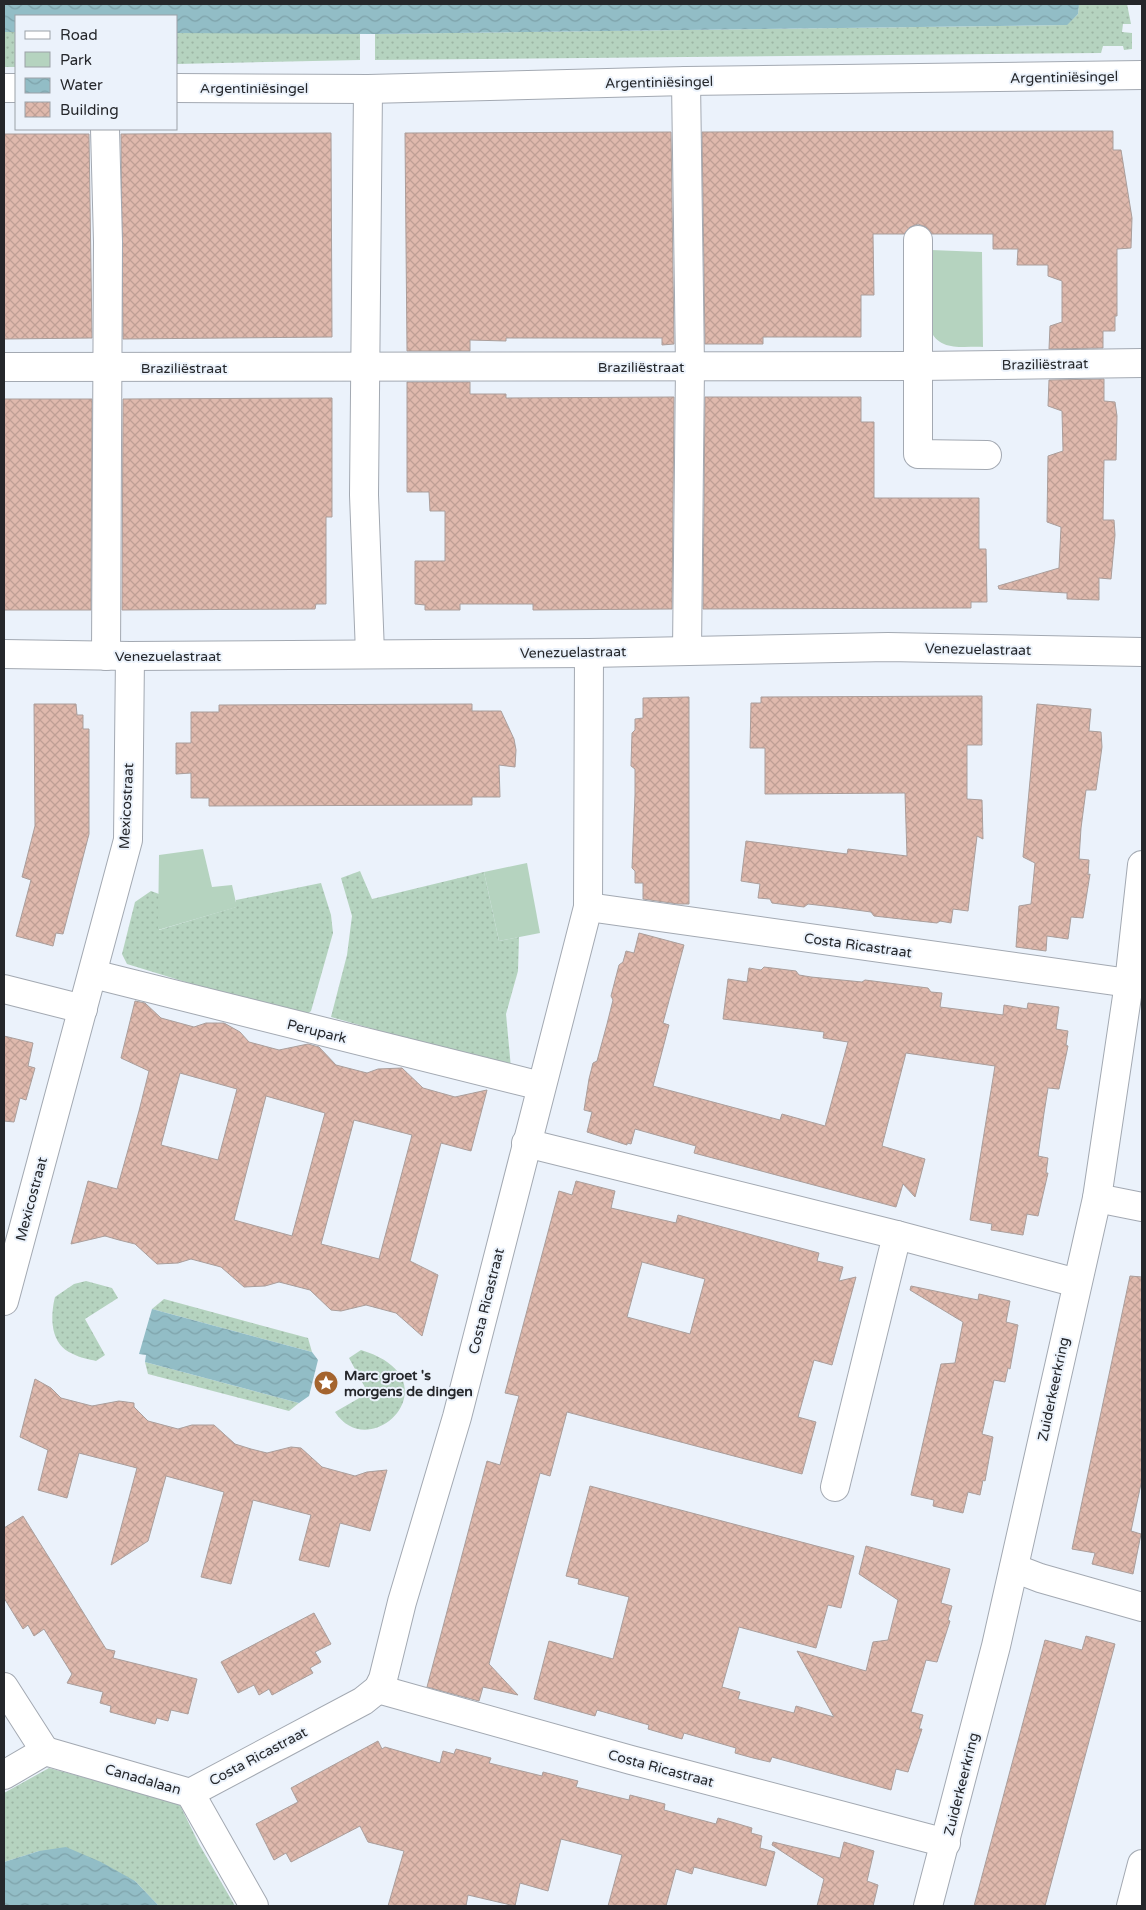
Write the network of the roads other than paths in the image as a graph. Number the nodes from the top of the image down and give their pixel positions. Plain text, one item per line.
1 (1142, 76) edge
2 (686, 81) junction
3 (178, 88) edge
4 (368, 89) junction
5 (105, 130) edge
6 (918, 240) dead end
7 (1142, 363) edge
8 (918, 366) junction
9 (4, 367) edge
10 (107, 367) junction
11 (690, 367) junction
12 (365, 368) junction
13 (987, 455) dead end
14 (687, 651) junction
15 (1142, 652) edge
16 (370, 653) junction
17 (589, 653) junction
18 (4, 654) edge
19 (118, 656) junction
20 (1142, 865) edge
21 (588, 907) junction
22 (93, 974) junction
23 (1129, 983) junction
24 (4, 989) edge
25 (83, 1009) junction
26 (541, 1086) junction
27 (526, 1142) junction
28 (1097, 1198) junction
29 (1142, 1207) edge
30 (897, 1235) junction
31 (1077, 1283) junction
32 (4, 1301) edge
33 (835, 1487) dead end
34 (1014, 1568) junction
35 (1142, 1607) edge
36 (4, 1687) edge
37 (378, 1689) junction
38 (45, 1751) junction
39 (4, 1775) edge
40 (190, 1793) junction
41 (946, 1843) junction
42 (1142, 1864) edge
43 (254, 1906) edge
44 (928, 1906) edge
45 (1131, 1906) edge

1 - 2 street, Argentiniësingel
2 - 4 street, Argentiniësingel
2 - 11 street
3 - 4 street, Argentiniësingel
4 - 12 street
5 - 10 street, Mexicostraat
6 - 8 street
7 - 8 street, Braziliëstraat
8 - 11 street, Braziliëstraat
8 - 13 street
9 - 10 street, Braziliëstraat
10 - 12 street, Braziliëstraat
10 - 19 street, Mexicostraat
11 - 12 street, Braziliëstraat
11 - 14 street
12 - 16 street
14 - 15 street, Venezuelastraat
14 - 17 street, Venezuelastraat
16 - 17 street, Venezuelastraat
16 - 19 street, Venezuelastraat
17 - 21 street, Costa Ricastraat
18 - 19 street, Venezuelastraat
19 - 22 street, Mexicostraat
20 - 23 street, Zuiderkeerkring
21 - 23 street, Costa Ricastraat
21 - 26 street, Costa Ricastraat
22 - 25 street, Mexicostraat
22 - 26 street, Perupark
23 - 28 street, Zuiderkeerkring
24 - 25 street
25 - 32 street, Mexicostraat
26 - 27 street, Costa Ricastraat
27 - 30 street
27 - 37 street, Costa Ricastraat
28 - 29 street
28 - 31 street, Zuiderkeerkring
30 - 31 street
30 - 33 street
31 - 34 street, Zuiderkeerkring
34 - 35 street
34 - 41 street, Zuiderkeerkring
36 - 38 street
37 - 40 street, Costa Ricastraat
37 - 41 street, Costa Ricastraat
38 - 39 street
38 - 40 street, Canadalaan
40 - 43 street, Canadalaan
41 - 44 street, Zuiderkeerkring
42 - 45 street

